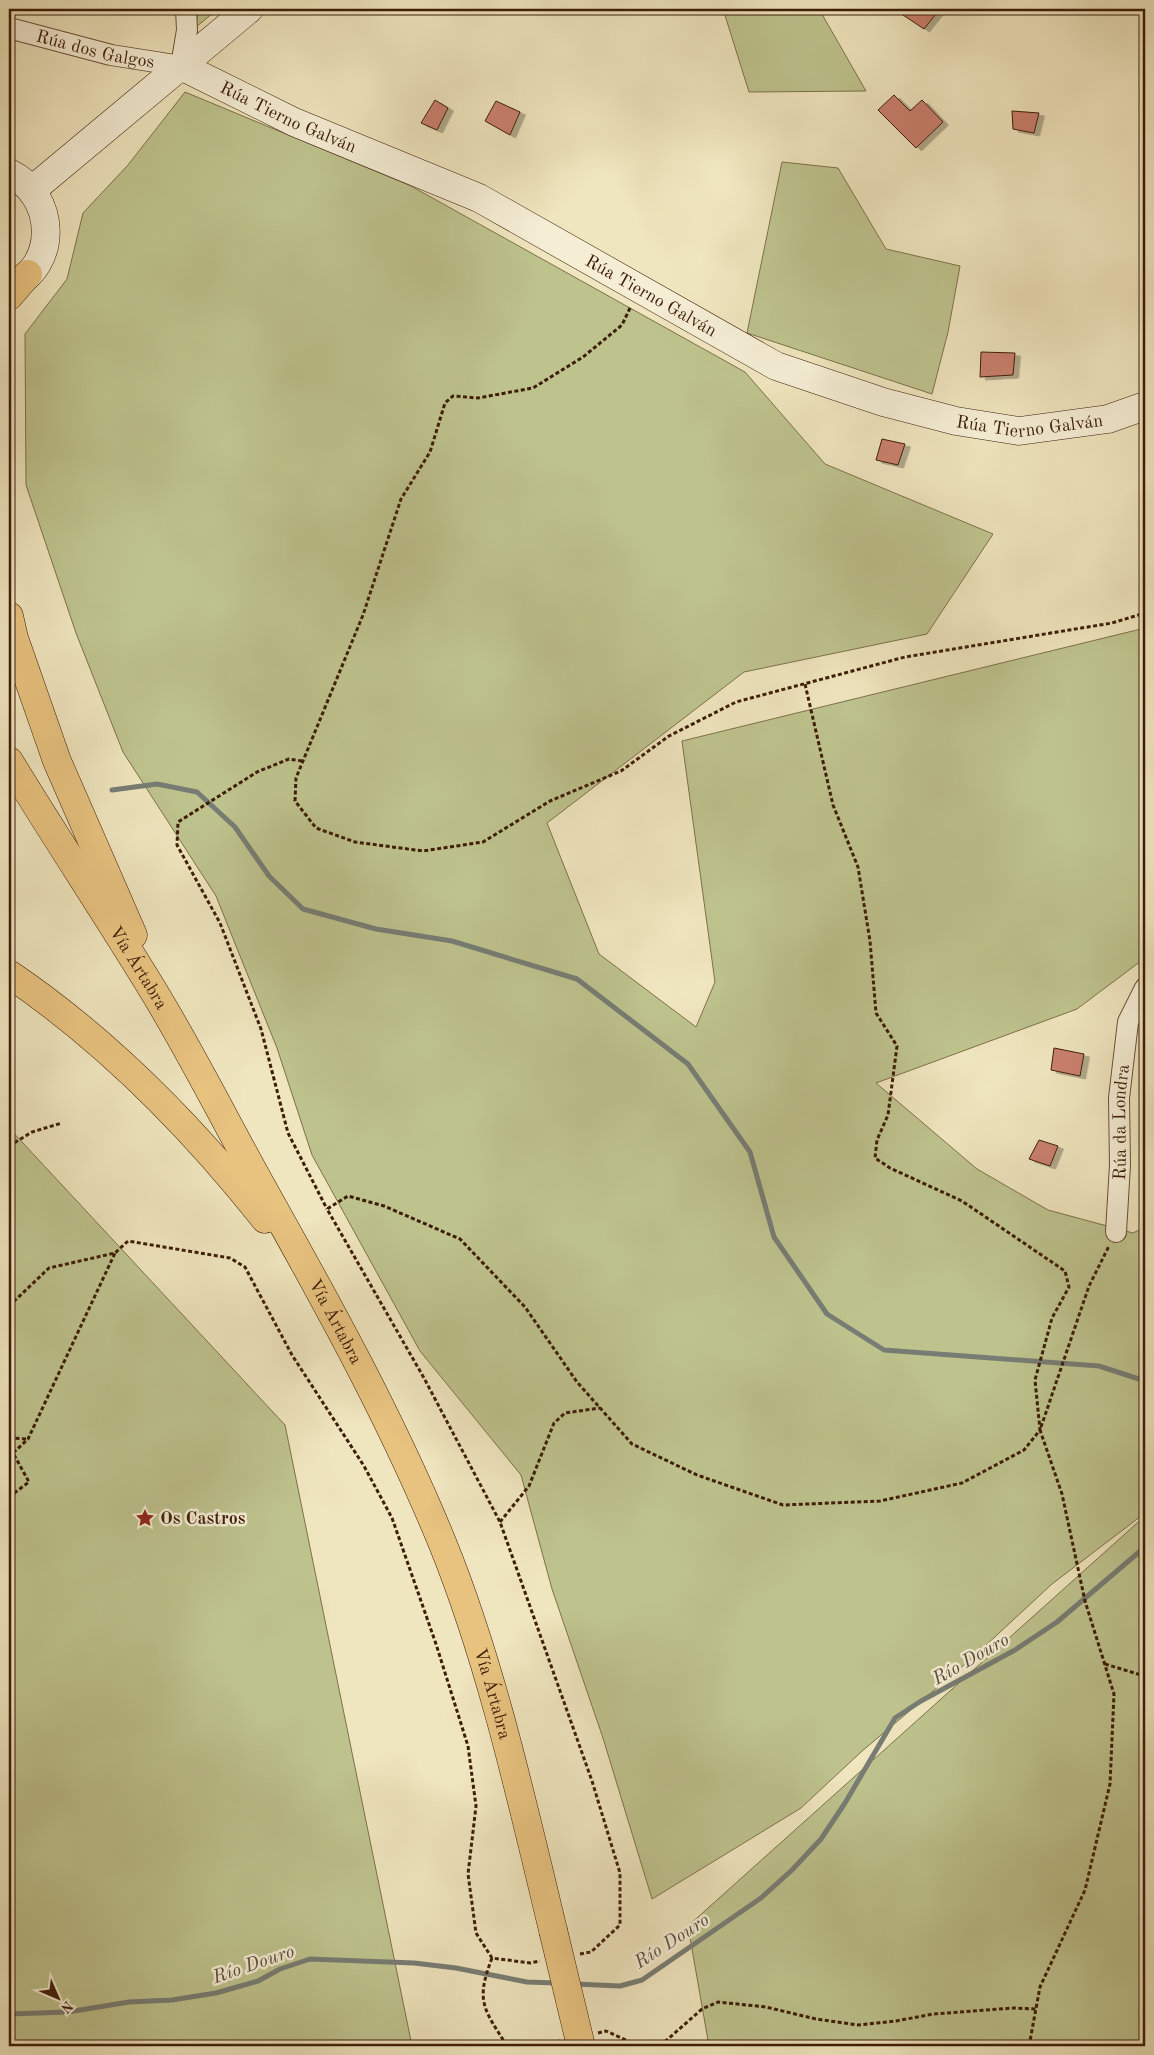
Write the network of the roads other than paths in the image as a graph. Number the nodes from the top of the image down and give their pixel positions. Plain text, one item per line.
1 (186, 9) edge
2 (249, 9) edge
3 (9, 28) edge
4 (181, 66) junction
5 (9, 173) edge
6 (32, 190) junction
7 (18, 280) edge
8 (9, 296) edge
9 (1145, 406) edge
10 (9, 616) edge
11 (9, 761) edge
12 (9, 974) edge
13 (149, 984) junction
14 (1145, 988) edge
15 (1116, 1232) road end
16 (352, 1349) junction
17 (581, 2046) edge

1 - 4 street
2 - 4 street
3 - 4 street, Rúa dos Galgos
4 - 6 street
4 - 9 street, Rúa Tierno Galván
5 - 6 street
6 - 7 street
7 - 8 highway
10 - 13 highway
11 - 13 highway, Vía Ártabra
12 - 16 highway
13 - 16 highway, Vía Ártabra
14 - 15 street, Rúa da Londra
16 - 17 highway, Vía Ártabra, bridge

